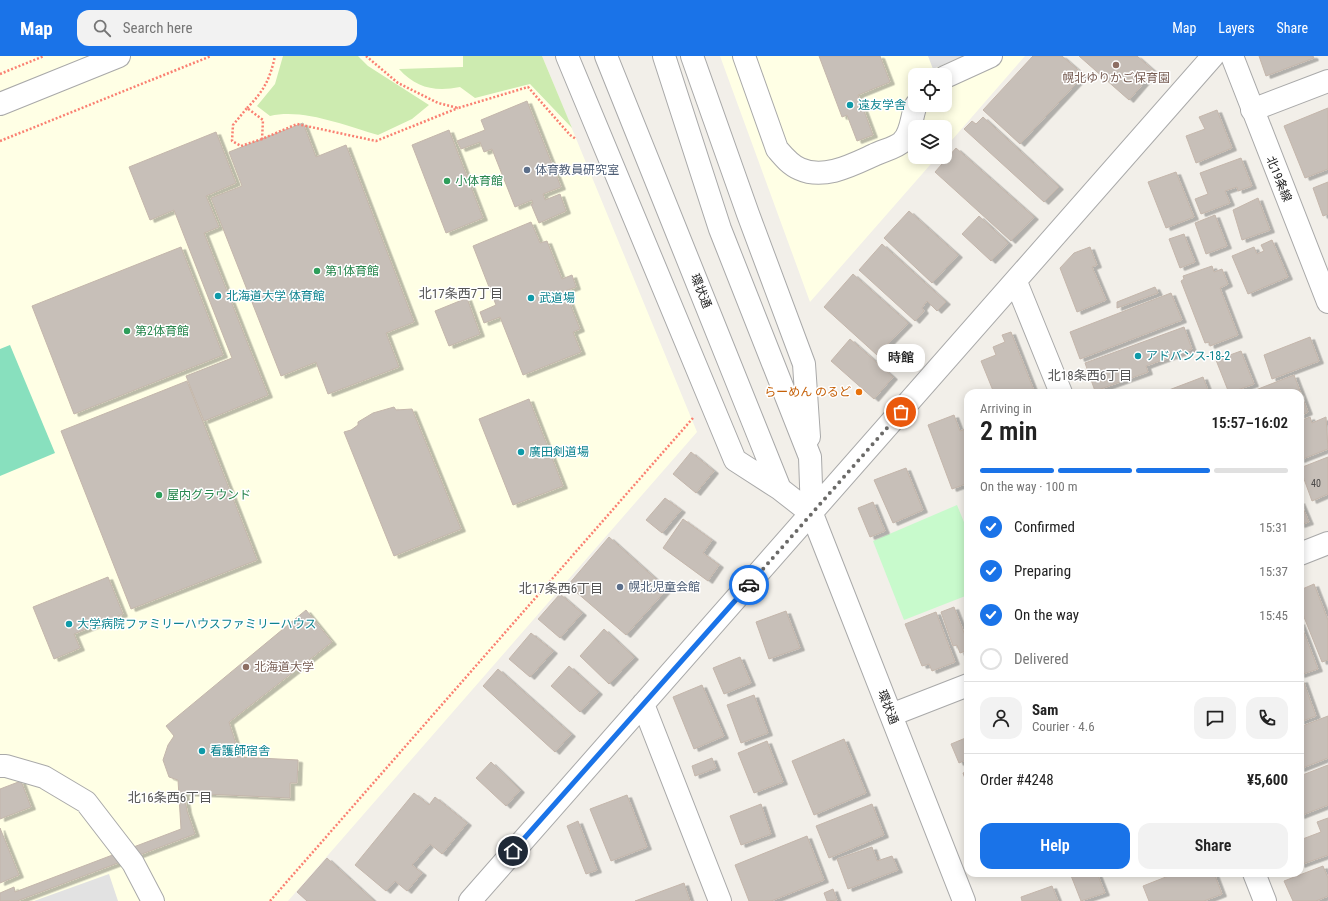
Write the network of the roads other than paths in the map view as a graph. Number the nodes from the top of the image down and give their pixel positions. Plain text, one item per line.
1 (120, 56) edge
2 (567, 56) edge
3 (606, 56) edge
4 (664, 56) edge
5 (692, 56) edge
6 (744, 56) edge
7 (992, 56) edge
8 (1213, 56) edge
9 (1232, 56) edge
10 (952, 74) edge
11 (1328, 81) edge
12 (0, 104) edge
13 (1252, 110) junction
14 (914, 112) edge
15 (1016, 282) junction
16 (1328, 302) edge
17 (1059, 389) edge
18 (810, 458) junction
19 (780, 489) junction
20 (812, 514) junction
21 (1328, 543) edge
22 (1304, 552) edge
23 (964, 687) edge
24 (643, 704) junction
25 (891, 715) junction
26 (2, 761) edge
27 (1256, 877) edge
28 (474, 899) edge
29 (153, 901) edge
30 (720, 901) edge
31 (964, 901) edge
32 (1265, 901) edge

1 - 12 street
2 - 19 street
3 - 19 street, 環状通
4 - 18 street, 環状通
5 - 18 street
6 - 14 street
7 - 10 street
8 - 15 street
9 - 13 street, 北19条線
11 - 13 street
13 - 16 street, 北19条線
15 - 17 street
15 - 20 street
18 - 20 street, 環状通
19 - 20 street
20 - 24 street
20 - 25 street, 環状通
21 - 22 street
23 - 25 street
24 - 28 street
24 - 30 street
25 - 31 street, 環状通
26 - 29 street
27 - 32 street

